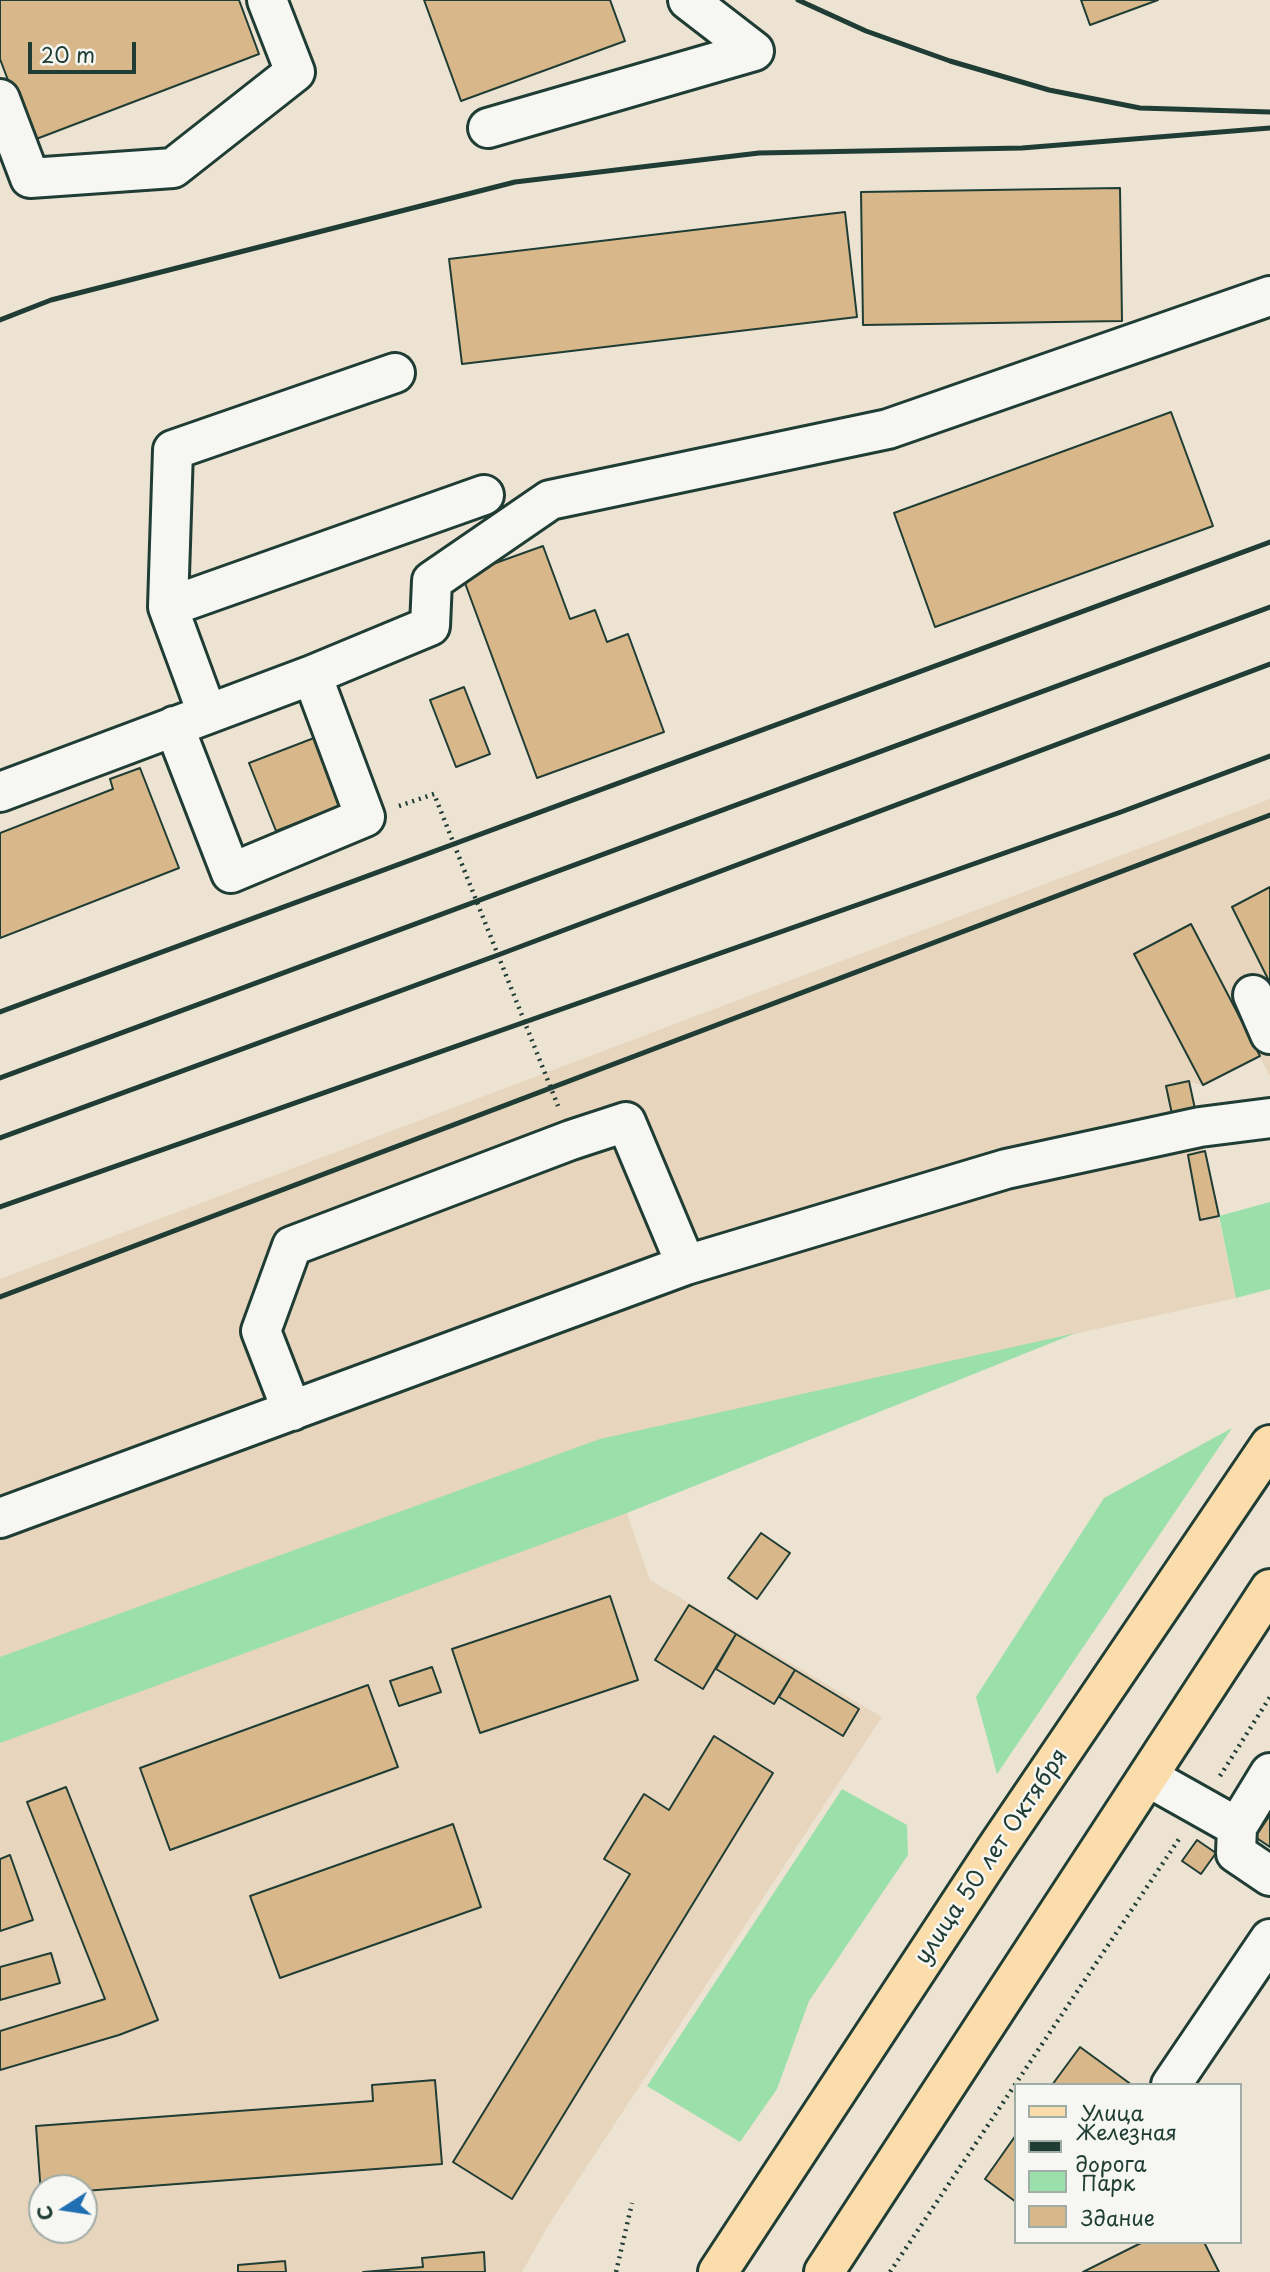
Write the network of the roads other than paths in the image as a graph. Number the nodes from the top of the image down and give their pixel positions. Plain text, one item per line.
1 (267, 0) edge
2 (688, 0) edge
3 (0, 99) edge
4 (488, 128) dead end
5 (1270, 296) edge
6 (395, 373) dead end
7 (484, 495) dead end
8 (167, 607) junction
9 (312, 675) junction
10 (191, 719) junction
11 (0, 792) edge
12 (1253, 995) dead end
13 (1270, 1034) edge
14 (1270, 1118) edge
15 (686, 1265) junction
16 (292, 1411) junction
17 (1264, 1465) edge
18 (0, 1518) edge
19 (1270, 1589) edge
20 (1270, 1773) edge
21 (1148, 1777) junction
22 (1237, 1827) junction
23 (1270, 1876) edge
24 (1270, 1939) edge
25 (1172, 2083) edge
26 (718, 2272) edge
27 (824, 2272) edge

1 - 3 lane
2 - 4 lane
5 - 9 lane
6 - 8 lane
7 - 8 lane
8 - 10 lane
9 - 10 lane
9 - 10 lane
10 - 11 lane
12 - 13 lane
14 - 15 lane
15 - 16 lane
15 - 16 lane
16 - 18 lane
17 - 26 main road, улица 50 лет Октября
19 - 21 main road
20 - 22 lane
21 - 22 lane
21 - 27 main road
22 - 23 lane
24 - 25 lane

